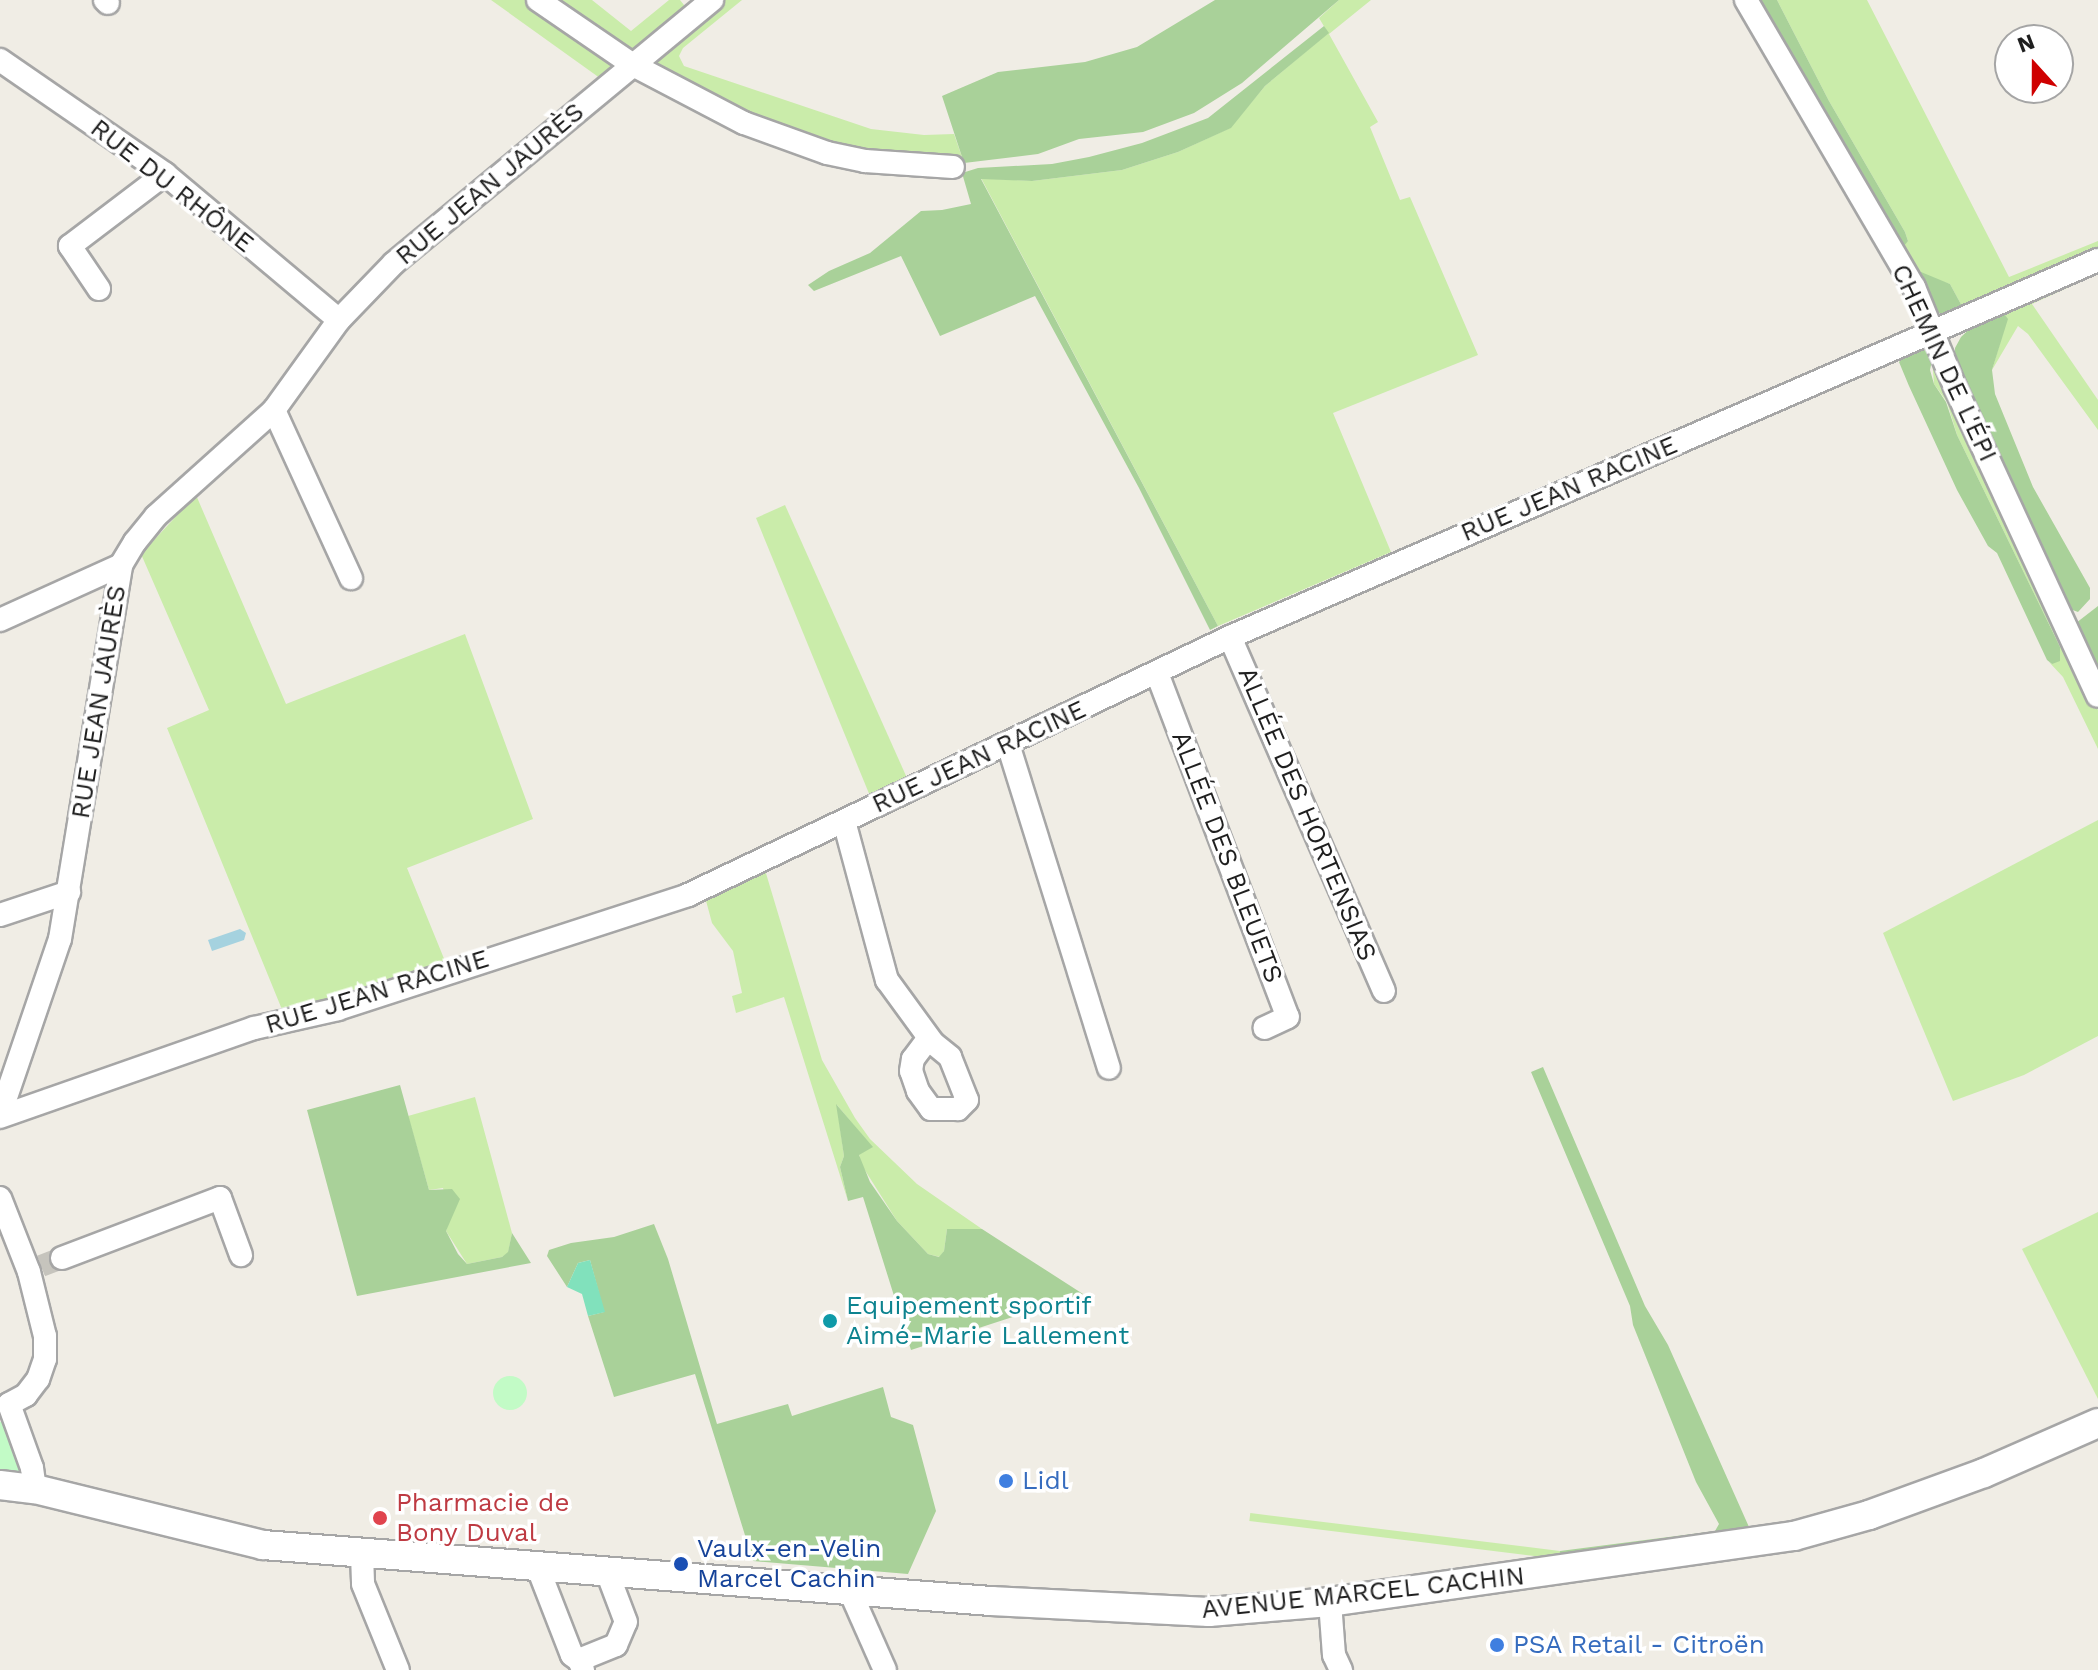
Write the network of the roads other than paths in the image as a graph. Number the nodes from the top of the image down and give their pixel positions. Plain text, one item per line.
1 (538, 0) edge
2 (712, 0) edge
3 (1746, 0) edge
4 (0, 60) edge
5 (633, 65) junction
6 (953, 167) dead end
7 (165, 174) junction
8 (2098, 260) edge
9 (99, 289) dead end
10 (339, 320) junction
11 (1935, 333) junction
12 (274, 410) junction
13 (121, 565) junction
14 (351, 578) dead end
15 (0, 620) edge
16 (1230, 637) junction
17 (1157, 673) junction
18 (2098, 696) edge
19 (1008, 744) junction
20 (844, 821) junction
21 (69, 892) junction
22 (0, 915) edge
23 (1384, 991) dead end
24 (1264, 1028) dead end
25 (929, 1038) dead end
26 (1109, 1068) dead end
27 (0, 1116) edge
28 (0, 1198) edge
29 (241, 1255) dead end
30 (44, 1265) junction
31 (2098, 1423) edge
32 (0, 1485) edge
33 (35, 1489) junction
34 (362, 1554) junction
35 (538, 1568) junction
36 (607, 1572) junction
37 (850, 1591) junction
38 (1330, 1602) junction
39 (581, 1665) edge
40 (398, 1670) edge
41 (885, 1670) edge
42 (1341, 1670) edge

1 - 5 street
2 - 5 street, RUE JEAN JAURÈS
3 - 11 street, CHEMIN DE L'ÉPI
4 - 7 street, RUE DU RHÔNE
5 - 6 street
5 - 10 street, RUE JEAN JAURÈS
7 - 9 street
7 - 10 street, RUE DU RHÔNE
8 - 11 street, RUE JEAN RACINE
10 - 12 street, RUE JEAN JAURÈS
11 - 16 street, RUE JEAN RACINE
11 - 18 street, CHEMIN DE L'ÉPI
12 - 13 street, RUE JEAN JAURÈS
12 - 14 street
13 - 15 street
13 - 21 street, RUE JEAN JAURÈS
16 - 17 street, RUE JEAN RACINE
16 - 23 street, ALLÉE DES HORTENSIAS
17 - 19 street, RUE JEAN RACINE
17 - 24 street, ALLÉE DES BLEUETS
19 - 20 street, RUE JEAN RACINE
19 - 26 street
20 - 25 street
20 - 27 street, RUE JEAN RACINE
21 - 22 street
21 - 27 street, RUE JEAN JAURÈS
28 - 30 street
29 - 30 street
30 - 33 street
31 - 38 street, AVENUE MARCEL CACHIN
32 - 33 street, AVENUE MARCEL CACHIN
33 - 34 street, AVENUE MARCEL CACHIN
34 - 35 street, AVENUE MARCEL CACHIN
34 - 40 street
35 - 36 street, AVENUE MARCEL CACHIN
35 - 39 street
36 - 37 street, AVENUE MARCEL CACHIN
36 - 39 street
37 - 38 street, AVENUE MARCEL CACHIN
37 - 41 street
38 - 42 street

